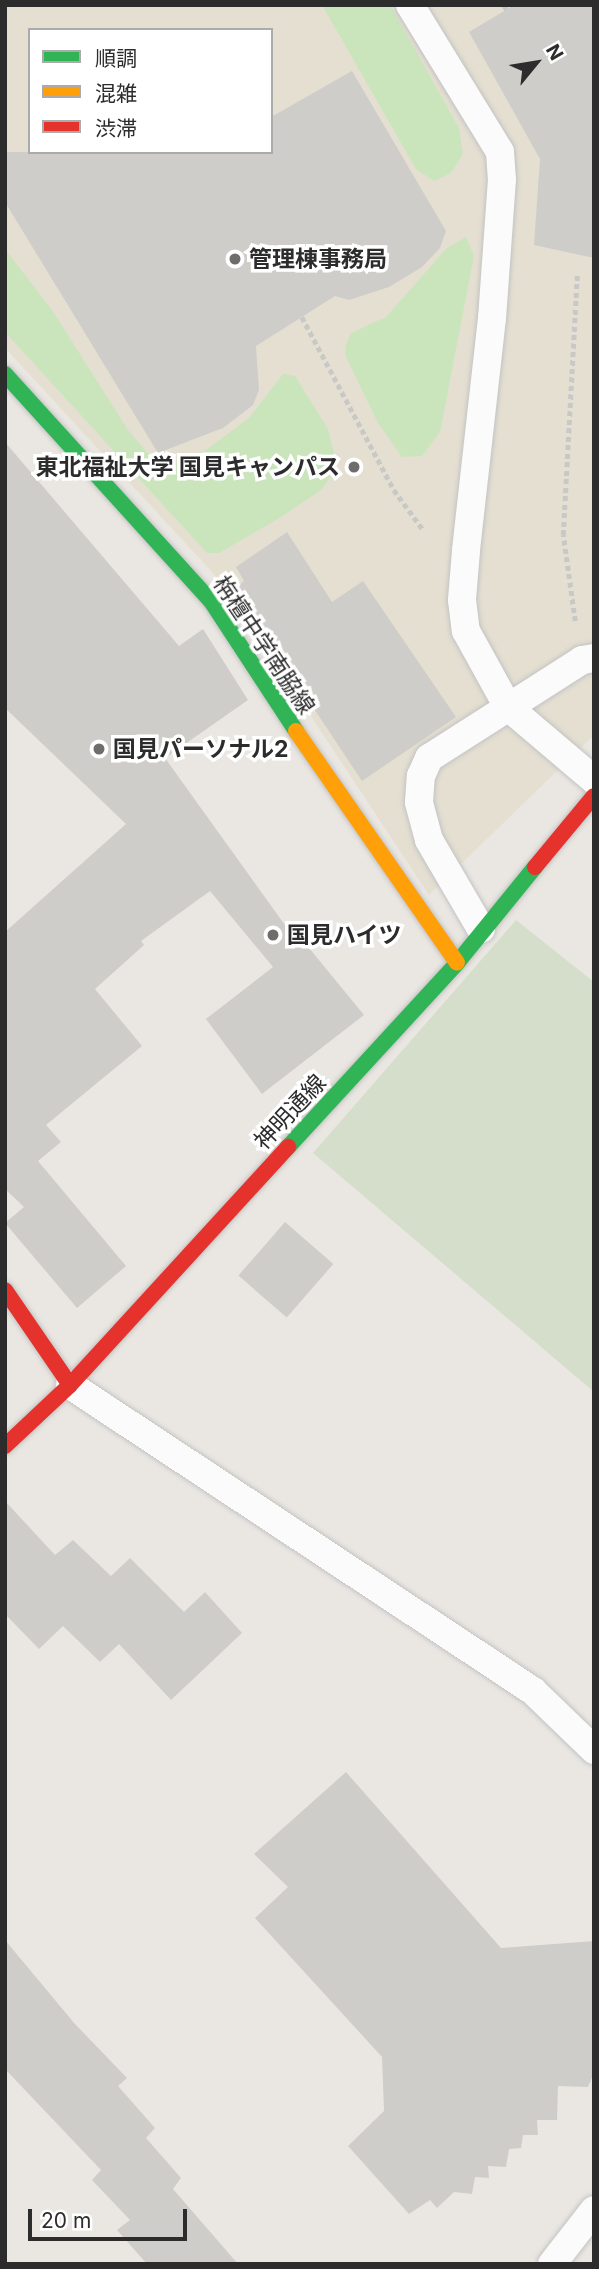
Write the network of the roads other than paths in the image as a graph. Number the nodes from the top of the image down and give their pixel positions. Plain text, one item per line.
1 (410, 5) edge
2 (5, 374) edge
3 (588, 659) edge
4 (508, 707) junction
5 (594, 780) edge
6 (594, 796) edge
7 (481, 929) junction
8 (457, 962) junction
9 (5, 1290) edge
10 (70, 1385) junction
11 (5, 1446) edge
12 (594, 1750) edge
13 (594, 2210) edge
14 (552, 2264) edge

1 - 4 lane
2 - 8 street, 栴檀中学南脇線
3 - 4 lane
4 - 5 lane
4 - 7 lane
6 - 7 street, 神明通線
7 - 8 street, 神明通線
8 - 10 street, 神明通線
9 - 10 street
10 - 11 street, 神明通線
10 - 12 lane
13 - 14 lane

